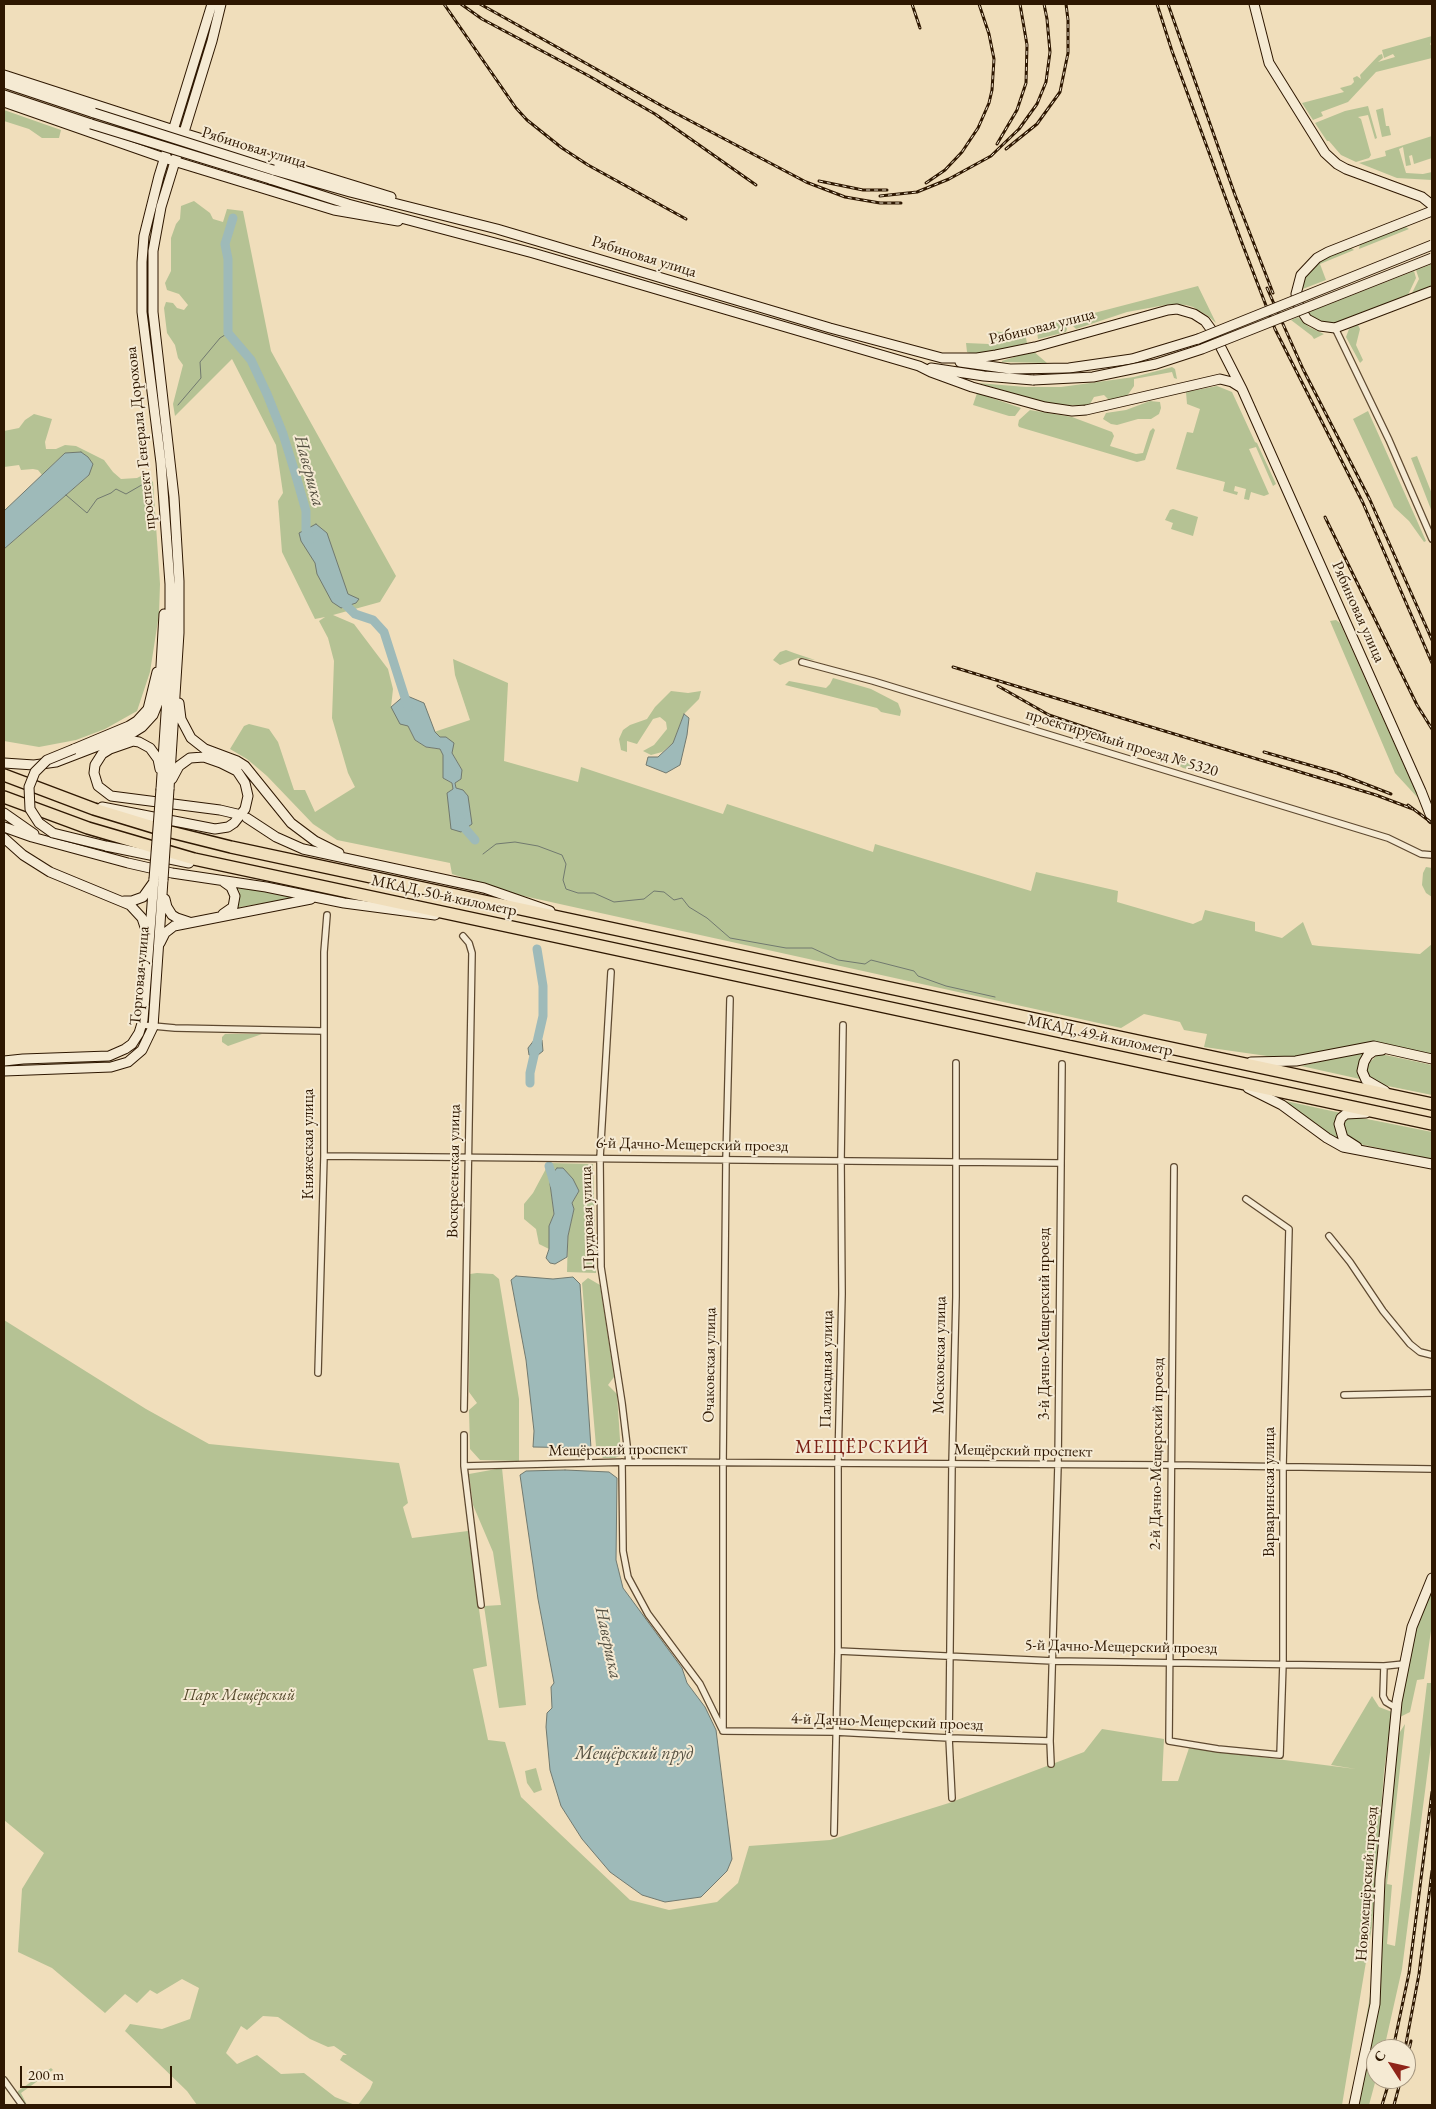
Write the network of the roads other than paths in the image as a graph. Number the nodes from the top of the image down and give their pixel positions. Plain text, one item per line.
1 (212, 4) edge
2 (222, 4) edge
3 (1254, 4) edge
4 (4, 73) edge
5 (4, 82) edge
6 (4, 95) edge
7 (4, 102) edge
8 (145, 121) junction
9 (173, 130) junction
10 (183, 133) junction
11 (212, 142) junction
12 (137, 149) junction
13 (164, 158) junction
14 (174, 161) junction
15 (202, 170) junction
16 (1432, 205) edge
17 (421, 210) junction
18 (1432, 211) edge
19 (426, 224) junction
20 (1432, 246) edge
21 (1432, 258) edge
22 (1432, 291) edge
23 (1335, 328) junction
24 (942, 358) junction
25 (1226, 358) junction
26 (919, 366) junction
27 (1216, 379) junction
28 (1242, 389) junction
29 (1432, 539) edge
30 (168, 554) junction
31 (163, 640) junction
32 (802, 662) dead end
33 (177, 671) junction
34 (4, 763) edge
35 (4, 775) edge
36 (165, 789) junction
37 (4, 797) edge
38 (75, 802) junction
39 (4, 813) edge
40 (237, 814) dead end
41 (247, 818) dead end
42 (1432, 819) edge
43 (4, 827) edge
44 (4, 838) edge
45 (47, 841) junction
46 (1432, 855) edge
47 (363, 861) junction
48 (250, 871) junction
49 (159, 879) junction
50 (217, 880) junction
51 (162, 890) junction
52 (320, 899) junction
53 (122, 900) junction
54 (328, 915) dead end
55 (216, 916) junction
56 (190, 922) junction
57 (492, 923) junction
58 (585, 923) junction
59 (463, 936) dead end
60 (149, 943) junction
61 (157, 952) junction
62 (766, 961) joint
63 (611, 972) dead end
64 (762, 981) joint
65 (730, 999) dead end
66 (142, 1025) junction
67 (843, 1025) dead end
68 (153, 1027) junction
69 (323, 1031) junction
70 (1394, 1050) junction
71 (1432, 1059) edge
72 (4, 1061) edge
73 (956, 1063) dead end
74 (1242, 1063) junction
75 (1062, 1064) dead end
76 (4, 1071) edge
77 (1236, 1082) junction
78 (1392, 1095) junction
79 (1432, 1104) edge
80 (1386, 1114) junction
81 (1432, 1124) edge
82 (1364, 1150) junction
83 (324, 1156) junction
84 (468, 1157) junction
85 (600, 1158) junction
86 (726, 1159) junction
87 (841, 1160) junction
88 (956, 1161) junction
89 (1060, 1162) junction
90 (1432, 1164) edge
91 (1174, 1167) dead end
92 (1246, 1199) dead end
93 (1329, 1236) dead end
94 (1432, 1355) edge
95 (318, 1374) dead end
96 (1432, 1393) edge
97 (1344, 1395) dead end
98 (464, 1409) dead end
99 (464, 1435) dead end
100 (626, 1462) junction
101 (723, 1463) junction
102 (838, 1463) junction
103 (952, 1464) junction
104 (1058, 1465) junction
105 (1171, 1465) junction
106 (464, 1466) junction
107 (1283, 1466) junction
108 (1432, 1469) edge
109 (1432, 1578) edge
110 (481, 1605) dead end
111 (838, 1652) junction
112 (950, 1657) junction
113 (1053, 1661) junction
114 (1168, 1662) junction
115 (1283, 1663) junction
116 (1404, 1664) junction
117 (1384, 1666) junction
118 (1396, 1708) junction
119 (723, 1731) junction
120 (835, 1732) junction
121 (949, 1738) junction
122 (1050, 1741) junction
123 (1280, 1755) joint
124 (1051, 1764) dead end
125 (952, 1798) dead end
126 (834, 1833) dead end
127 (4, 2080) edge
128 (22, 2105) edge
129 (1354, 2105) edge

1 - 9 main road, проспект Генерала Дорохова
2 - 10 main road, проспект Генерала Дорохова
3 - 16 main road
4 - 8 main road
5 - 17 main road, Рябиновая улица, bridge
6 - 19 main road, Рябиновая улица, bridge
7 - 12 main road
8 - 9 main road
8 - 12 main road
9 - 10 main road
9 - 13 main road, проспект Генерала Дорохова
10 - 11 main road
10 - 14 main road, проспект Генерала Дорохова
11 - 15 main road
11 - 17 main road
12 - 13 main road
13 - 14 main road
13 - 30 main road, проспект Генерала Дорохова
14 - 15 main road
14 - 33 main road, проспект Генерала Дорохова
15 - 19 main road
17 - 24 main road, Рябиновая улица
18 - 23 main road
19 - 26 main road, Рябиновая улица
20 - 24 main road, bridge
21 - 26 main road, bridge
22 - 23 main road
23 - 29 street
24 - 25 main road, Рябиновая улица
25 - 27 main road
25 - 28 main road, Рябиновая улица
26 - 27 main road, Рябиновая улица
27 - 28 main road
28 - 42 main road, Рябиновая улица
30 - 31 main road
30 - 36 main road, проспект Генерала Дорохова
31 - 34 main road
31 - 48 main road, bridge
32 - 46 street, проектируемый проезд № 5320
33 - 36 main road, проспект Генерала Дорохова
33 - 47 main road
35 - 38 highway, МКАД, 50-й километр
36 - 38 main road
36 - 40 main road
36 - 49 main road, проспект Генерала Дорохова, bridge
37 - 48 highway, МКАД, 50-й километр
38 - 58 highway, МКАД, 50-й километр
39 - 45 main road
41 - 47 main road
43 - 45 main road
44 - 53 main road
45 - 50 main road
47 - 58 main road
48 - 57 highway, МКАД, 50-й километр
49 - 51 main road, Торговая улица
49 - 53 main road
49 - 60 main road, Торговая улица
50 - 52 main road
50 - 55 main road
51 - 56 main road
51 - 61 main road, Торговая улица
52 - 55 main road
52 - 57 main road
53 - 60 main road
54 - 69 street, Княжеская улица
55 - 56 main road
56 - 61 main road
57 - 64 highway, МКАД, 50-й километр
58 - 62 highway, МКАД, 50-й километр
59 - 84 street, Воскресенская улица
60 - 66 main road, Торговая улица
61 - 68 main road, Торговая улица
62 - 74 highway, МКАД, 49-й километр
63 - 85 street, Прудовая улица
64 - 77 highway, МКАД, 49-й километр
65 - 86 street, Очаковская улица
66 - 68 street
66 - 72 main road, Торговая улица
67 - 87 street, Палисадная улица
68 - 69 street
68 - 76 main road, Торговая улица
69 - 83 street, Княжеская улица
70 - 71 main road
70 - 74 main road
70 - 78 main road
73 - 88 street, Московская улица
74 - 78 highway, МКАД, 49-й километр
75 - 89 street, 3-й Дачно-Мещерский проезд
77 - 80 highway, МКАД, 49-й километр
77 - 82 main road
78 - 79 highway, МКАД, 49-й километр
80 - 81 highway, МКАД, 49-й километр
80 - 82 main road
82 - 90 main road
83 - 84 street, 6-й Дачно-Мещерский проезд
83 - 95 street, Княжеская улица
84 - 85 street, 6-й Дачно-Мещерский проезд
84 - 98 street, Воскресенская улица
85 - 86 street, 6-й Дачно-Мещерский проезд
85 - 100 street, Прудовая улица
86 - 87 street, 6-й Дачно-Мещерский проезд
86 - 101 street, Очаковская улица
87 - 88 street, 6-й Дачно-Мещерский проезд
87 - 102 street, Палисадная улица
88 - 89 street, 6-й Дачно-Мещерский проезд
88 - 103 street, Московская улица
89 - 104 street, 3-й Дачно-Мещерский проезд
91 - 105 street, 2-й Дачно-Мещерский проезд
92 - 107 street, Варваринская улица
93 - 94 street
96 - 97 street
99 - 106 street
100 - 101 street, Мещёрский проспект
100 - 106 street, Мещёрский проспект
100 - 119 street, Прудовая улица
101 - 102 street, Мещёрский проспект
101 - 119 street, Очаковская улица
102 - 103 street, Мещёрский проспект
102 - 111 street, Палисадная улица
103 - 104 street, Мещёрский проспект
103 - 112 street, Московская улица
104 - 105 street, Мещёрский проспект
104 - 113 street, 3-й Дачно-Мещерский проезд
105 - 107 street, Мещёрский проспект
105 - 114 street, 2-й Дачно-Мещерский проезд
106 - 110 street
107 - 108 street, Мещёрский проспект
107 - 115 street, Варваринская улица
109 - 116 main road, Новомещёрский проезд
111 - 112 street, 5-й Дачно-Мещерский проезд
111 - 120 street, Палисадная улица
112 - 113 street, 5-й Дачно-Мещерский проезд
112 - 121 street, Московская улица
113 - 114 street, 5-й Дачно-Мещерский проезд
113 - 122 street, 3-й Дачно-Мещерский проезд
114 - 115 street, 5-й Дачно-Мещерский проезд
114 - 123 street, 2-й Дачно-Мещерский проезд
115 - 117 street, 5-й Дачно-Мещерский проезд
115 - 123 street, Варваринская улица
116 - 117 street, 5-й Дачно-Мещерский проезд
116 - 118 main road, Новомещёрский проезд
117 - 118 street
118 - 129 main road, Новомещёрский проезд
119 - 120 street, 4-й Дачно-Мещерский проезд
120 - 121 street, 4-й Дачно-Мещерский проезд
120 - 126 street, Палисадная улица
121 - 122 street, 4-й Дачно-Мещерский проезд
121 - 125 street, Московская улица
122 - 124 street, 3-й Дачно-Мещерский проезд
127 - 128 street

